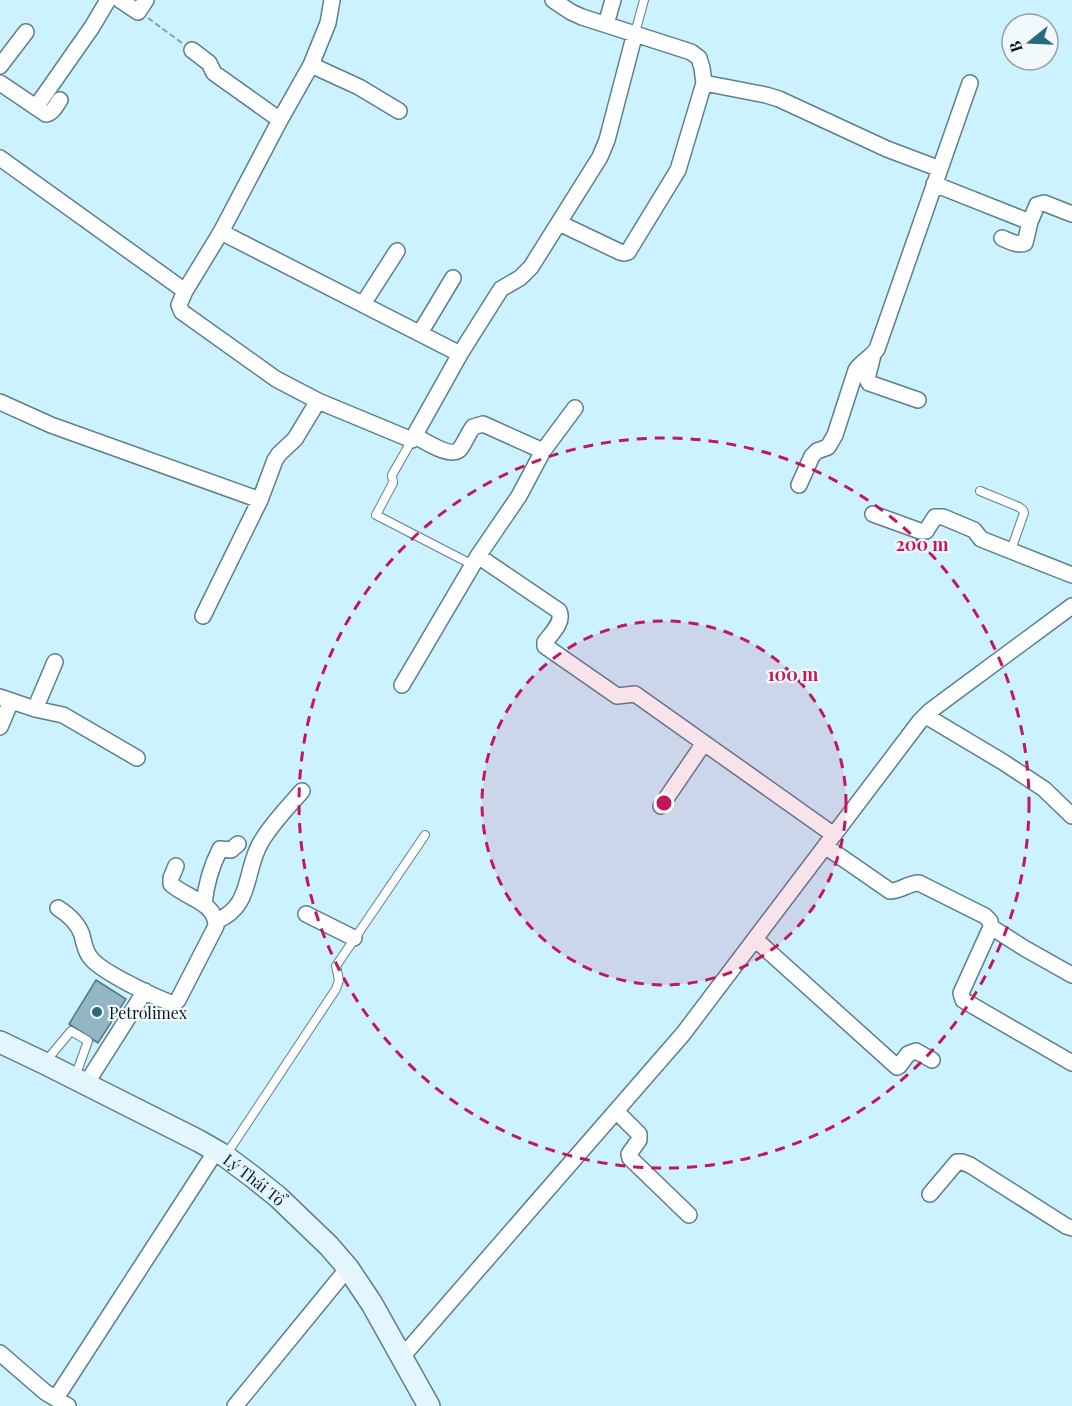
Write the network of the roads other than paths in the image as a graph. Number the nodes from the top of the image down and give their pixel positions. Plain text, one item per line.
1 (108, 0) edge
2 (120, 0) edge
3 (332, 0) edge
4 (553, 0) edge
5 (613, 0) edge
6 (644, 0) edge
7 (142, 6) edge
8 (606, 24) junction
9 (26, 32) dead end
10 (635, 33) junction
11 (192, 50) road end
12 (311, 65) junction
13 (0, 66) edge
14 (0, 82) edge
15 (704, 83) junction
16 (970, 83) dead end
17 (60, 100) dead end
18 (36, 107) junction
19 (399, 111) dead end
20 (280, 120) junction
21 (0, 158) edge
22 (940, 169) junction
23 (934, 184) junction
24 (1072, 214) edge
25 (1030, 222) junction
26 (560, 223) junction
27 (220, 232) junction
28 (1002, 238) dead end
29 (397, 251) dead end
30 (453, 278) dead end
31 (185, 291) junction
32 (363, 304) junction
33 (420, 333) junction
34 (460, 354) junction
35 (873, 355) junction
36 (918, 400) dead end
37 (318, 401) junction
38 (0, 402) edge
39 (575, 408) dead end
40 (413, 438) junction
41 (543, 451) junction
42 (799, 485) dead end
43 (980, 491) dead end
44 (260, 500) junction
45 (873, 514) dead end
46 (1011, 550) junction
47 (476, 561) junction
48 (1072, 575) edge
49 (1072, 606) edge
50 (203, 616) dead end
51 (55, 662) dead end
52 (402, 684) dead end
53 (6, 699) edge
54 (35, 709) junction
55 (926, 716) junction
56 (0, 727) edge
57 (704, 743) junction
58 (137, 758) dead end
59 (302, 791) dead end
60 (661, 806) dead end
61 (1072, 816) edge
62 (425, 836) dead end
63 (830, 841) junction
64 (238, 844) dead end
65 (176, 866) dead end
66 (204, 904) junction
67 (58, 908) dead end
68 (306, 914) dead end
69 (216, 921) junction
70 (991, 927) junction
71 (354, 938) junction
72 (755, 939) junction
73 (1072, 975) edge
74 (145, 992) junction
75 (0, 1042) edge
76 (932, 1060) dead end
77 (44, 1063) junction
78 (1072, 1063) edge
79 (80, 1081) junction
80 (616, 1111) junction
81 (220, 1154) junction
82 (930, 1194) dead end
83 (689, 1215) dead end
84 (1072, 1228) edge
85 (348, 1268) junction
86 (0, 1353) edge
87 (402, 1358) junction
88 (62, 1402) edge
89 (235, 1406) edge
90 (429, 1406) edge

1 - 18 street
2 - 7 street
3 - 12 street
4 - 8 street
5 - 8 street
6 - 10 lane
8 - 10 street
9 - 13 street
10 - 15 street
10 - 26 street
11 - 20 street
12 - 19 street
12 - 20 street
14 - 18 street
15 - 22 street
15 - 26 street
16 - 22 street
17 - 18 street
20 - 27 street
21 - 31 street
22 - 23 street
23 - 25 street
23 - 35 street
24 - 25 street
25 - 28 street
26 - 34 street
27 - 31 street
27 - 32 street
29 - 32 street
30 - 33 street
31 - 37 street
32 - 33 street
33 - 34 street
34 - 40 street
35 - 36 street
35 - 42 street
37 - 40 street
37 - 44 street
38 - 44 street
39 - 41 street
40 - 41 street
40 - 47 lane
41 - 47 street
43 - 46 lane
44 - 50 street
45 - 46 street
46 - 48 street
47 - 52 street
47 - 57 street
49 - 55 street
51 - 54 street
53 - 54 street
53 - 56 street
54 - 58 street
55 - 61 street
55 - 63 street
57 - 60 street
57 - 63 street
59 - 69 street
62 - 71 lane
63 - 70 street
63 - 72 street
64 - 66 street
65 - 66 street
66 - 69 street
67 - 74 street
68 - 71 street
69 - 74 street
70 - 73 street
70 - 78 street
71 - 81 lane
72 - 76 street
72 - 80 street
74 - 79 street
75 - 77 main road, Lý Thái Tổ
77 - 79 main road, Lý Thái Tổ
77 - 79 lane
79 - 81 main road, Lý Thái Tổ
80 - 83 street
80 - 87 street
81 - 85 main road, Lý Thái Tổ
81 - 88 street
82 - 84 street
85 - 87 main road, Lý Thái Tổ
85 - 89 street
86 - 88 street
87 - 90 main road, Lý Thái Tổ

